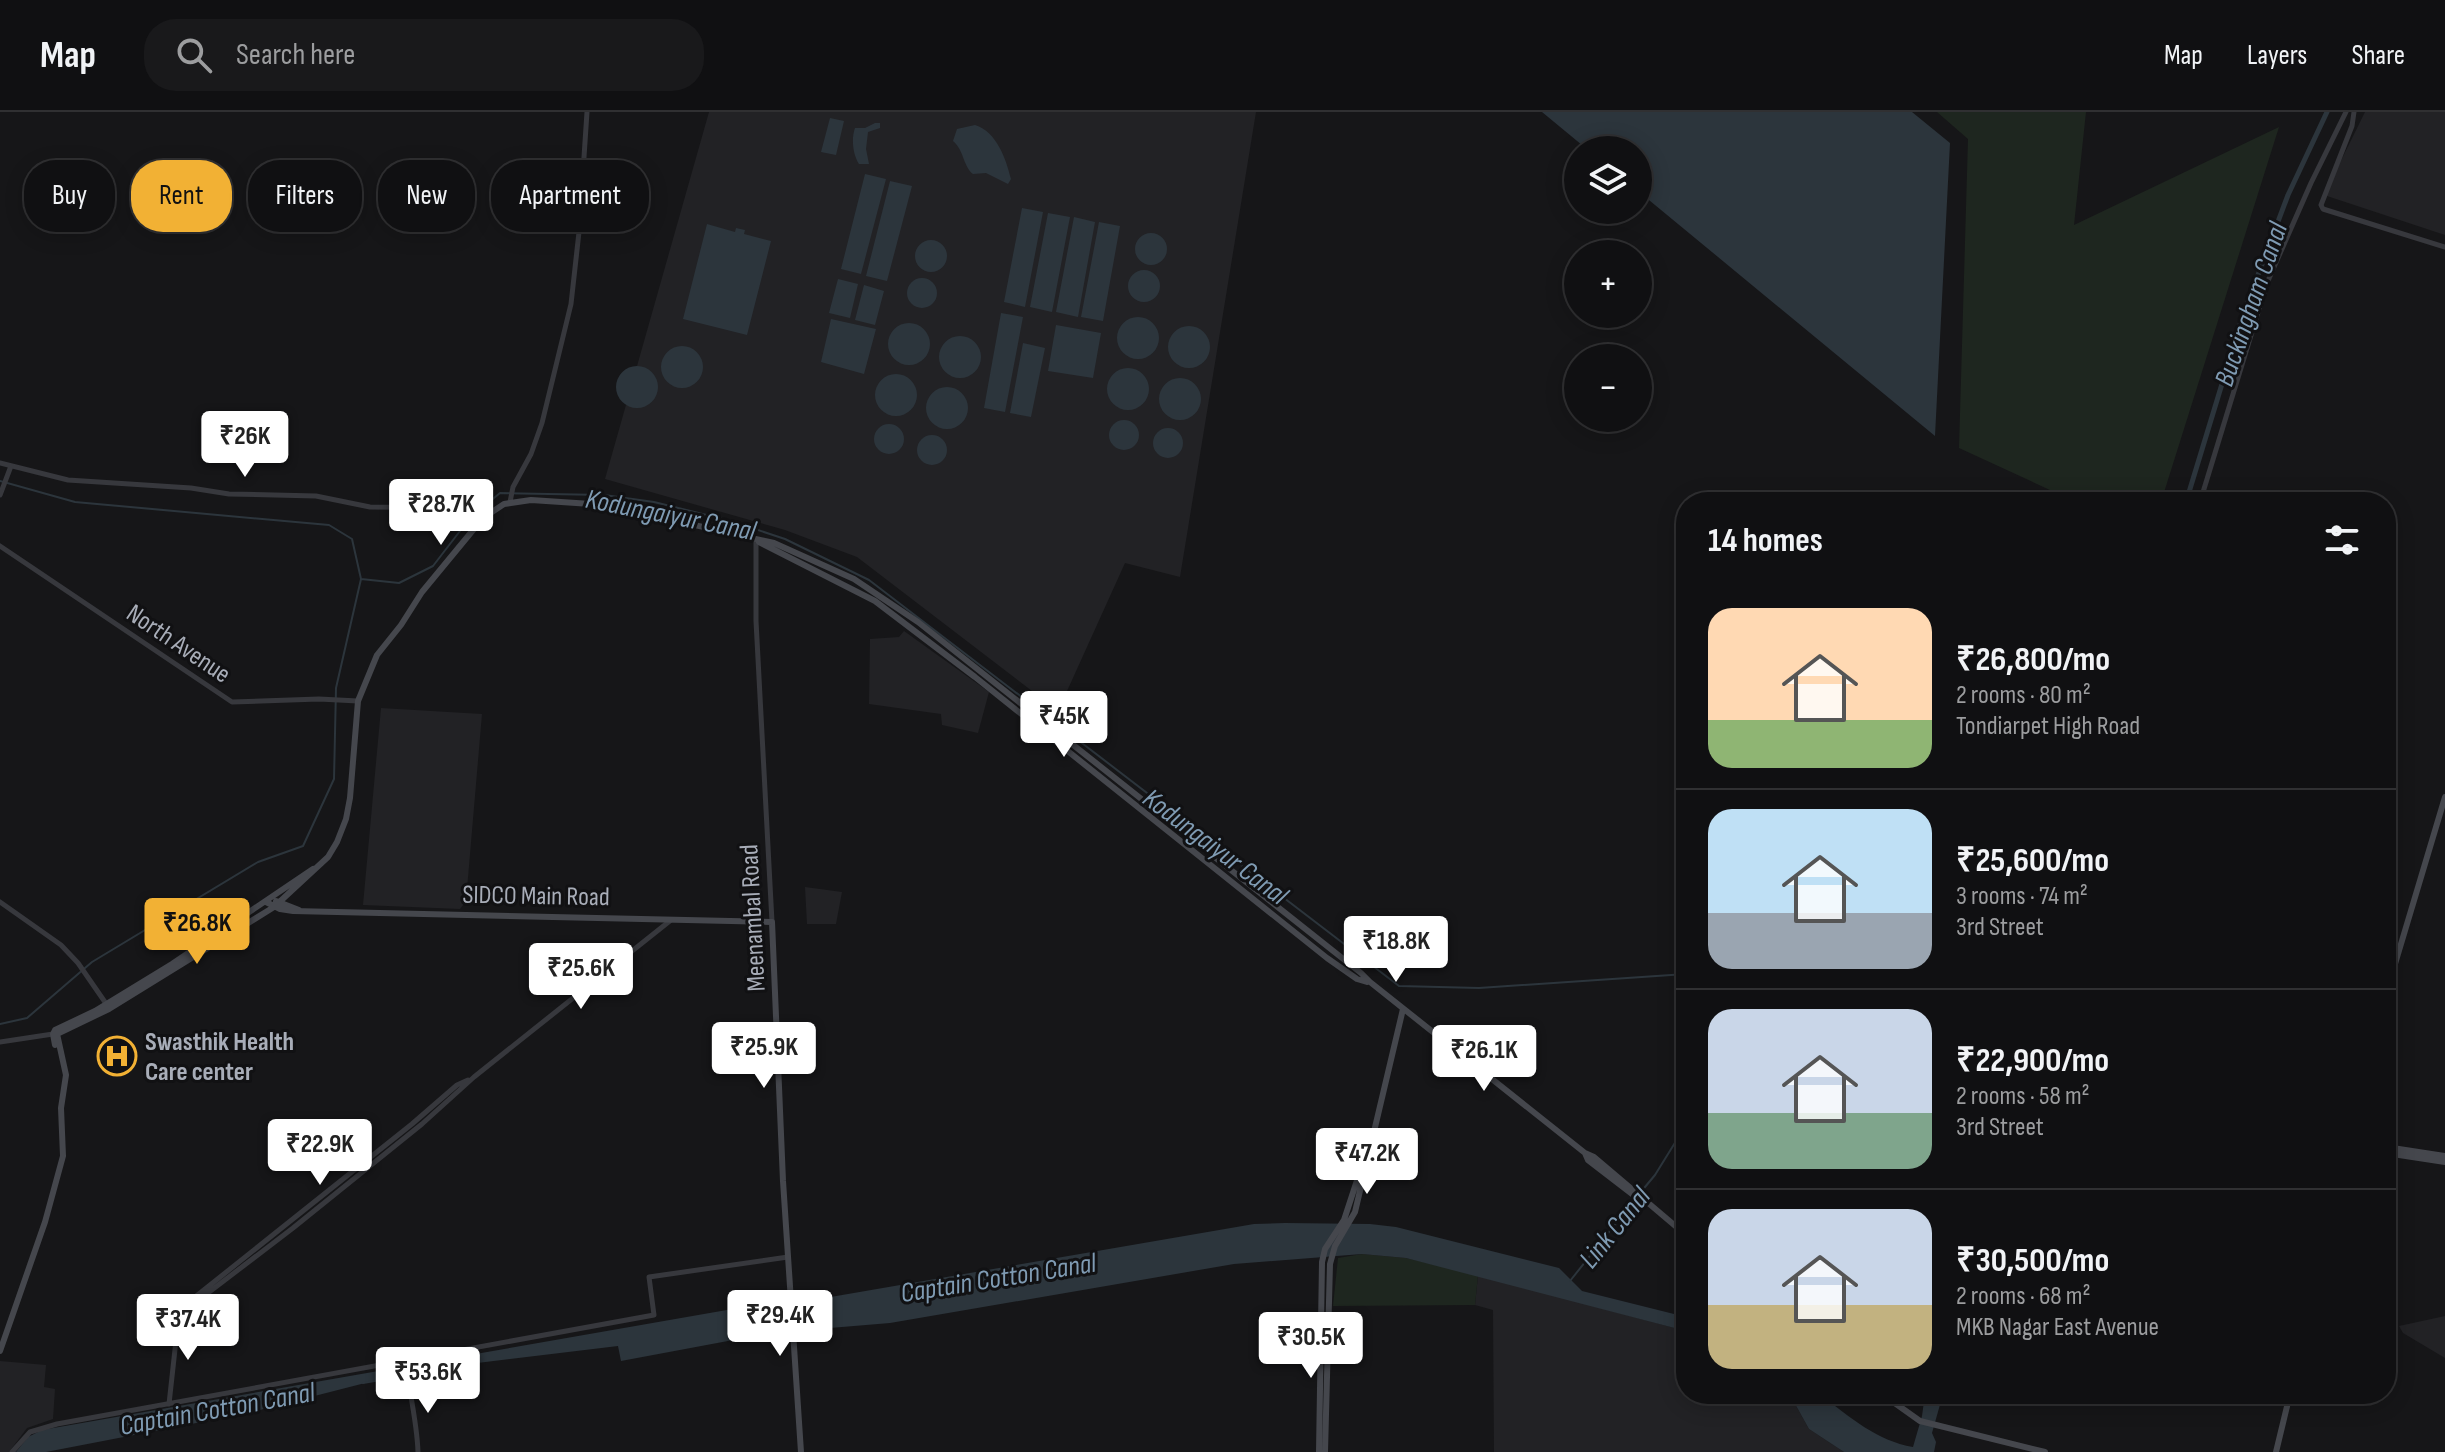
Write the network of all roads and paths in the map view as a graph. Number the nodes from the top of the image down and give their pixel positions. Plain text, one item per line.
1 (587, 112) edge
2 (2346, 112) edge
3 (2354, 112) edge
4 (2445, 247) edge
5 (0, 463) edge
6 (11, 466) junction
7 (2203, 492) edge
8 (0, 495) edge
9 (512, 496) junction
10 (482, 517) junction
11 (756, 540) junction
12 (0, 546) edge
13 (358, 701) junction
14 (2445, 797) edge
15 (0, 902) edge
16 (272, 903) junction
17 (673, 919) junction
18 (772, 922) junction
19 (2396, 961) edge
20 (108, 1007) junction
21 (1403, 1009) junction
22 (55, 1034) junction
23 (0, 1042) edge
24 (2396, 1152) edge
25 (2445, 1159) edge
26 (1345, 1225) junction
27 (1676, 1227) edge
28 (788, 1257) junction
29 (0, 1351) edge
30 (405, 1362) junction
31 (169, 1404) junction
32 (1896, 1404) edge
33 (2288, 1404) edge
34 (12, 1452) edge
35 (418, 1452) edge
36 (801, 1452) edge
37 (1322, 1452) edge
38 (2045, 1452) edge
39 (2276, 1452) edge

1 - 9 street
2 - 7 street
3 - 4 street
5 - 6 street
6 - 8 street
6 - 10 street
9 - 10 main road
9 - 11 main road
10 - 13 main road
11 - 18 street, Meenambal Road
11 - 21 main road
12 - 13 street, North Avenue
13 - 16 main road
14 - 19 main road
15 - 20 street
16 - 17 main road, SIDCO Main Road
16 - 20 main road
17 - 18 main road, SIDCO Main Road
17 - 31 street
18 - 28 main road, Meenambal Road
20 - 22 main road
21 - 26 main road
21 - 27 main road
22 - 23 street
22 - 29 main road
24 - 25 main road
26 - 37 main road
26 - 37 main road
28 - 30 street
28 - 36 main road, Meenambal Road
30 - 31 street
30 - 35 street
31 - 34 street
32 - 38 main road
33 - 39 main road

